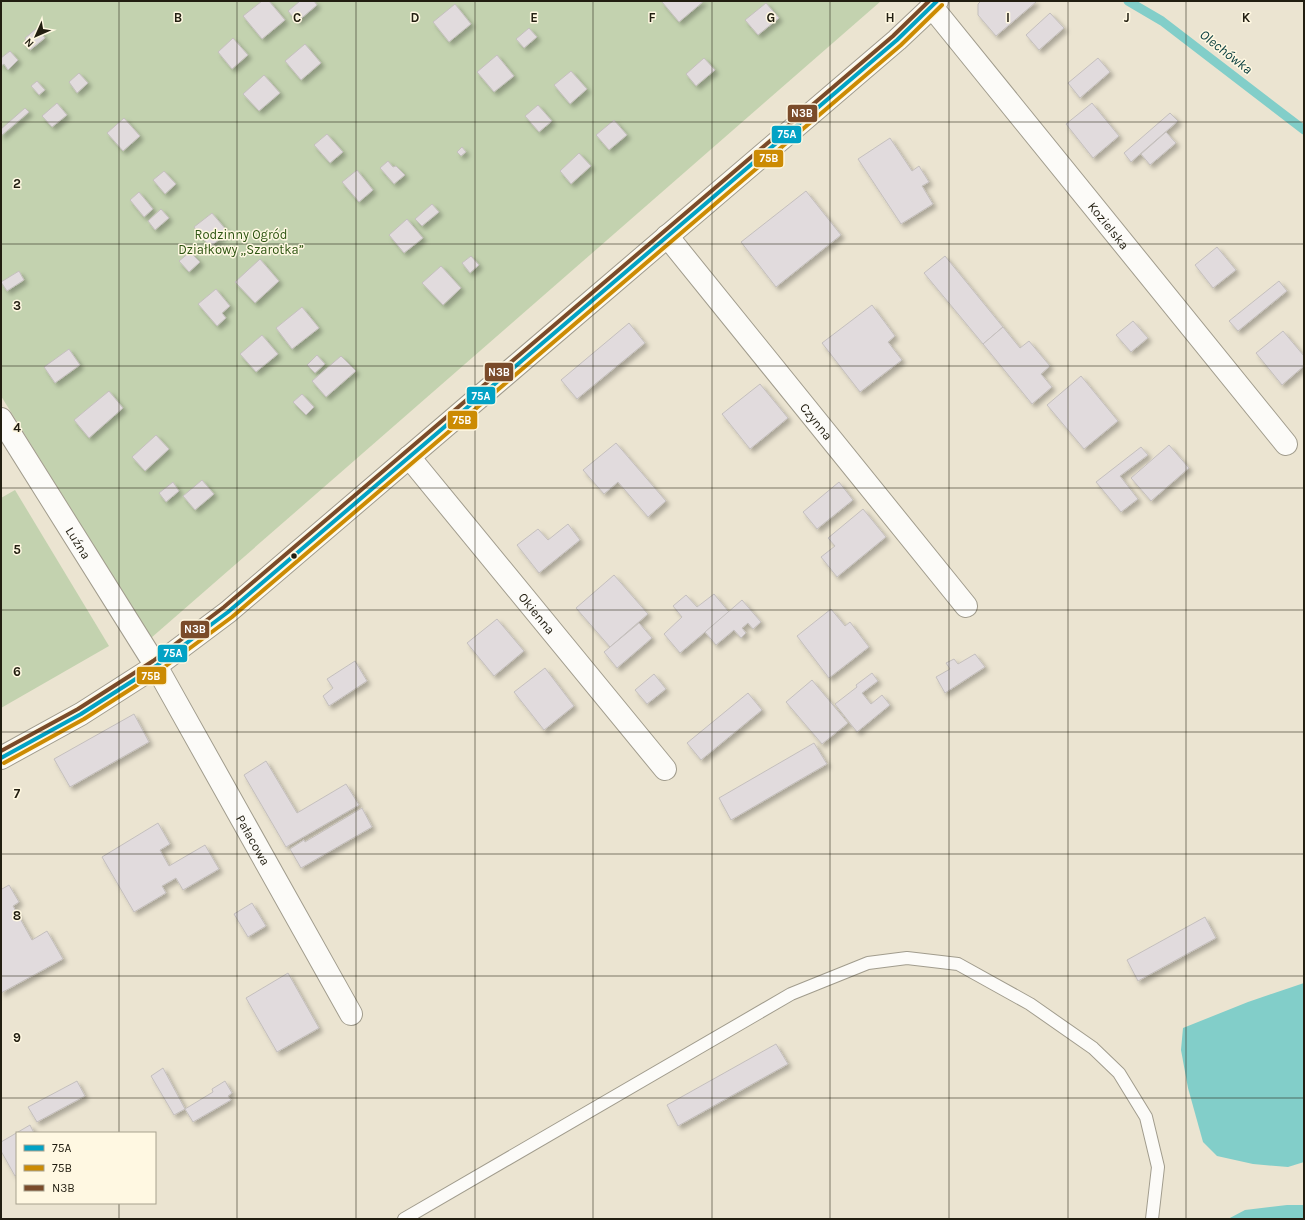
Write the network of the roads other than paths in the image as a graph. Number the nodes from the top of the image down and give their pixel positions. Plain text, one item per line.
1 (935, 4) edge
2 (667, 236) junction
3 (1, 419) edge
4 (1286, 444) dead end
5 (409, 457) junction
6 (966, 606) dead end
7 (156, 666) junction
8 (1, 758) edge
9 (664, 769) dead end
10 (351, 1014) dead end
11 (404, 1219) edge
12 (1152, 1219) edge

1 - 2 street
1 - 4 street, Kozielska
2 - 5 street
2 - 6 street, Czynna
3 - 7 street, Luźna
5 - 7 street
5 - 9 street, Okienna
7 - 8 street
7 - 10 street, Pałacowa
11 - 12 lane

